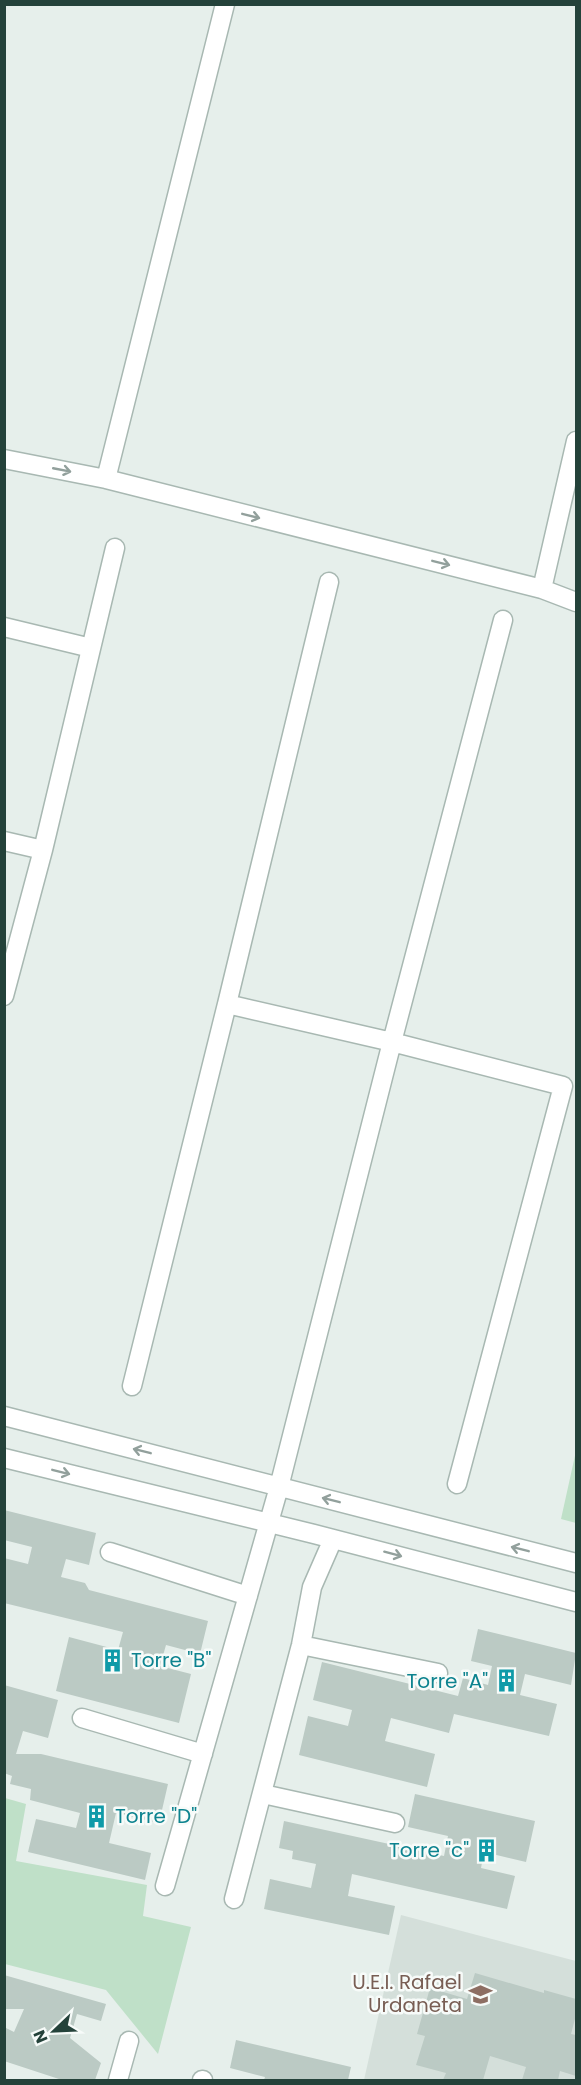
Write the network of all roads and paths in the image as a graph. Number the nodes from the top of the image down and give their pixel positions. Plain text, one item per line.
1 (225, 4) edge
2 (576, 441) edge
3 (4, 459) edge
4 (106, 479) junction
5 (115, 548) dead end
6 (329, 582) dead end
7 (542, 589) junction
8 (576, 602) edge
9 (503, 620) dead end
10 (4, 627) edge
11 (91, 648) junction
12 (4, 841) edge
13 (43, 850) junction
14 (4, 996) edge
15 (228, 1004) junction
16 (392, 1042) junction
17 (132, 1386) dead end
18 (4, 1416) edge
19 (4, 1458) edge
20 (457, 1484) dead end
21 (279, 1486) junction
22 (268, 1523) junction
23 (333, 1539) junction
24 (110, 1552) dead end
25 (576, 1563) edge
26 (248, 1596) junction
27 (576, 1602) edge
28 (301, 1645) junction
29 (438, 1673) dead end
30 (82, 1718) dead end
31 (203, 1754) junction
32 (263, 1794) junction
33 (395, 1823) dead end
34 (165, 1886) dead end
35 (234, 1899) dead end
36 (129, 2041) dead end
37 (118, 2080) edge

1 - 4 street
2 - 7 street
3 -> 4 street
4 -> 7 street
5 - 11 street
6 - 15 street
7 - 8 street
9 - 16 street
10 - 11 street
11 - 13 street
12 - 13 street
13 - 14 street
15 - 16 street
15 - 17 street
16 - 20 street
16 - 21 street
21 -> 18 street
19 -> 22 street
21 - 22 street
25 -> 21 street
22 - 23 street
22 - 26 street
23 -> 27 street
23 - 28 street
24 - 26 street
26 - 31 street
28 - 29 street
28 - 32 street
30 - 31 street
31 - 34 street
32 - 33 street
32 - 35 street
36 - 37 street

